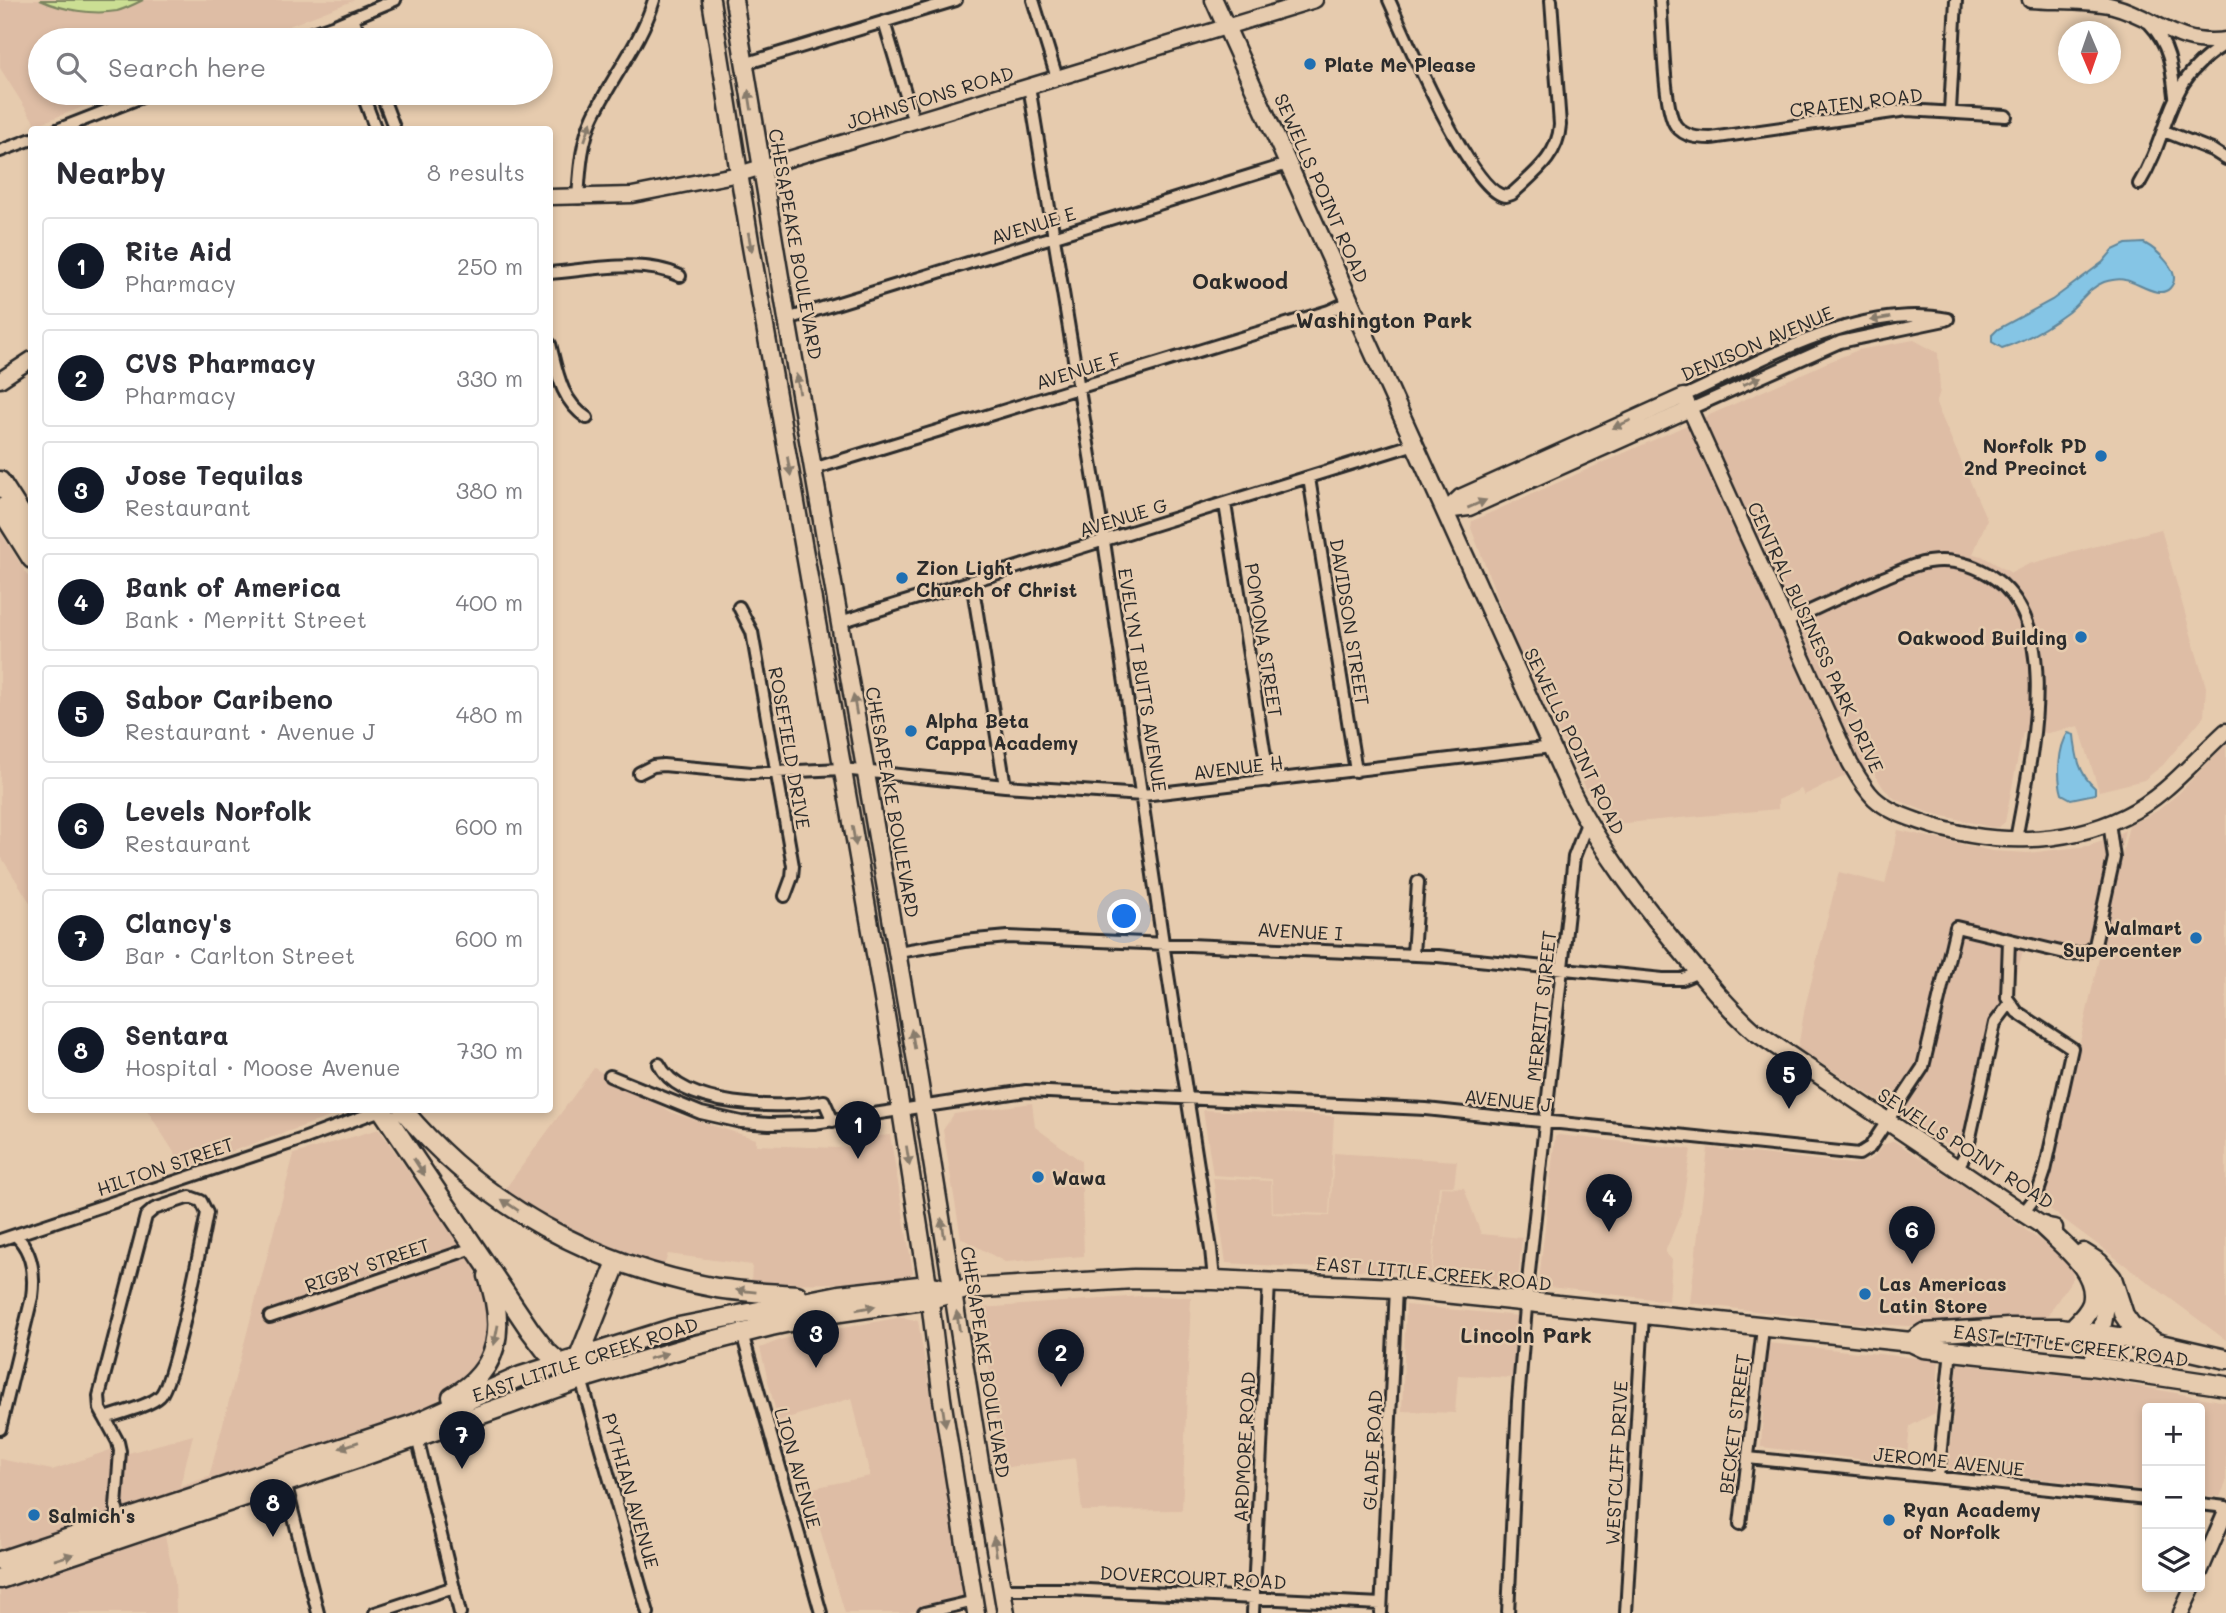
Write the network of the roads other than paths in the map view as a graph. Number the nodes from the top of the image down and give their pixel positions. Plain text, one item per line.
1 (395, 0) edge
2 (654, 0) edge
3 (711, 0) edge
4 (734, 0) edge
5 (956, 0) edge
6 (1033, 0) edge
7 (1214, 0) edge
8 (1315, 0) edge
9 (1389, 0) edge
10 (1551, 0) edge
11 (1660, 0) edge
12 (1956, 0) edge
13 (2030, 0) edge
14 (353, 18) junction
15 (884, 22) junction
16 (2149, 23) junction
17 (335, 25) junction
18 (326, 28) edge
19 (336, 28) edge
20 (357, 28) edge
21 (1227, 28) junction
22 (2226, 42) edge
23 (744, 64) junction
24 (1057, 78) junction
25 (1029, 86) junction
26 (2175, 96) junction
27 (121, 105) edge
28 (367, 105) edge
29 (386, 105) edge
30 (1950, 111) junction
31 (2006, 116) dead end
32 (914, 122) junction
33 (67, 126) edge
34 (374, 126) edge
35 (394, 126) edge
36 (2164, 131) junction
37 (28, 140) edge
38 (0, 151) edge
39 (2226, 159) edge
40 (1289, 164) junction
41 (761, 168) junction
42 (739, 174) junction
43 (2139, 184) dead end
44 (553, 197) edge
45 (578, 198) junction
46 (1055, 237) junction
47 (553, 273) edge
48 (680, 276) dead end
49 (1348, 296) junction
50 (787, 319) junction
51 (553, 354) edge
52 (28, 362) edge
53 (0, 380) edge
54 (1079, 389) junction
55 (1687, 402) junction
56 (587, 418) dead end
57 (1415, 444) junction
58 (813, 470) junction
59 (1309, 478) junction
60 (0, 481) edge
61 (1225, 504) junction
62 (0, 508) edge
63 (1445, 511) junction
64 (28, 525) edge
65 (1104, 541) junction
66 (28, 553) edge
67 (972, 582) junction
68 (739, 607) dead end
69 (840, 622) junction
70 (1786, 622) junction
71 (2226, 731) edge
72 (1552, 747) junction
73 (842, 769) junction
74 (1356, 771) junction
75 (866, 772) junction
76 (639, 773) dead end
77 (777, 773) junction
78 (1269, 781) junction
79 (1005, 786) junction
80 (1143, 795) junction
81 (2109, 822) junction
82 (1587, 823) junction
83 (2015, 840) junction
84 (1418, 882) dead end
85 (785, 896) dead end
86 (2009, 940) junction
87 (1163, 943) junction
88 (898, 952) junction
89 (1413, 954) junction
90 (1562, 969) junction
91 (1699, 972) junction
92 (2010, 1003) junction
93 (659, 1064) dead end
94 (610, 1076) dead end
95 (1186, 1098) junction
96 (923, 1107) junction
97 (901, 1111) junction
98 (374, 1113) edge
99 (383, 1113) edge
100 (406, 1113) edge
101 (833, 1121) junction
102 (1545, 1122) junction
103 (1887, 1122) junction
104 (1958, 1169) junction
105 (2023, 1213) junction
106 (2043, 1226) junction
107 (15, 1235) junction
108 (0, 1240) edge
109 (568, 1240) junction
110 (476, 1247) junction
111 (2083, 1253) junction
112 (617, 1262) junction
113 (1214, 1280) junction
114 (1269, 1282) junction
115 (1396, 1288) junction
116 (953, 1291) junction
117 (929, 1292) junction
118 (839, 1295) junction
119 (602, 1298) junction
120 (1526, 1301) junction
121 (1643, 1314) junction
122 (270, 1317) dead end
123 (1763, 1328) junction
124 (2072, 1329) junction
125 (742, 1333) junction
126 (2100, 1334) junction
127 (1911, 1342) junction
128 (2156, 1343) junction
129 (1951, 1350) junction
130 (579, 1357) junction
131 (2226, 1359) edge
132 (558, 1364) junction
133 (2092, 1366) junction
134 (581, 1379) junction
135 (2226, 1386) edge
136 (105, 1418) junction
137 (0, 1429) edge
138 (416, 1430) junction
139 (1748, 1458) junction
140 (1938, 1477) junction
141 (285, 1482) junction
142 (2142, 1498) edge
143 (2205, 1505) edge
144 (2226, 1509) edge
145 (1740, 1524) dead end
146 (124, 1528) junction
147 (2205, 1560) edge
148 (0, 1562) edge
149 (0, 1579) edge
150 (454, 1587) junction
151 (1002, 1589) junction
152 (2191, 1592) edge
153 (1254, 1597) junction
154 (976, 1607) edge
155 (1381, 1608) edge
156 (318, 1613) edge
157 (375, 1613) edge
158 (460, 1613) edge
159 (648, 1613) edge
160 (821, 1613) edge
161 (924, 1613) edge
162 (1006, 1613) edge
163 (1253, 1613) edge
164 (1508, 1613) edge
165 (1626, 1613) edge
166 (2181, 1613) edge

1 - 14 street
45 -> 2 street
3 - 42 main road
4 - 23 main road, CHESAPEAKE BOULEVARD
5 - 15 street
6 - 24 street
7 - 21 main road, SEWELLS POINT ROAD
8 - 21 street, JOHNSTONS ROAD
9 - 10 street
11 - 30 street, CRATEN ROAD
12 - 30 street
13 - 16 street
14 - 17 street
14 - 20 street
15 - 23 street
15 - 32 street
16 - 22 street
16 - 26 street
17 - 18 street
17 - 19 street
21 - 24 street, JOHNSTONS ROAD
21 - 40 main road, SEWELLS POINT ROAD
22 - 26 street
41 -> 23 main road, CHESAPEAKE BOULEVARD
24 - 25 street, JOHNSTONS ROAD
25 - 32 street, JOHNSTONS ROAD
25 - 46 street, EVELYN T BUTTS AVENUE
26 - 36 street
27 - 33 street
28 - 34 street
29 - 35 street
30 - 31 street, CRATEN ROAD
32 - 41 street, JOHNSTONS ROAD
36 - 39 street
36 - 43 street
37 - 38 street
40 - 46 street, AVENUE E
40 - 49 main road, SEWELLS POINT ROAD
41 - 42 street, JOHNSTONS ROAD
41 - 50 main road, CHESAPEAKE BOULEVARD
42 - 45 street, JOHNSTONS ROAD
42 -> 73 main road
44 - 45 street, JOHNSTONS ROAD
46 - 50 street, AVENUE E
46 - 54 street, EVELYN T BUTTS AVENUE
47 - 48 street
49 - 54 street, AVENUE F
49 - 57 main road, SEWELLS POINT ROAD
58 -> 50 main road, CHESAPEAKE BOULEVARD
51 - 56 street
52 - 53 street
54 - 58 street, AVENUE F
54 - 65 street, EVELYN T BUTTS AVENUE
55 -> 55 street, DENISON AVENUE
55 - 63 street, DENISON AVENUE
55 - 70 street, CENTRAL BUSINESS PARK DRIVE
57 - 59 street, AVENUE G
57 - 63 main road, SEWELLS POINT ROAD
58 - 69 main road, CHESAPEAKE BOULEVARD
59 - 61 street, AVENUE G
59 - 74 street, DAVIDSON STREET
60 - 64 main road
61 - 65 street, AVENUE G
61 - 78 street, POMONA STREET
62 - 66 main road
63 - 72 main road, SEWELLS POINT ROAD
65 - 67 street, AVENUE G
65 - 80 street, EVELYN T BUTTS AVENUE
67 - 69 street, AVENUE G
67 - 79 street
68 - 77 street, ROSEFIELD DRIVE
75 -> 69 main road, CHESAPEAKE BOULEVARD
70 - 83 street, CENTRAL BUSINESS PARK DRIVE
70 - 83 street
71 - 81 street, CENTRAL BUSINESS PARK DRIVE
72 - 74 street, AVENUE H
72 - 82 main road, SEWELLS POINT ROAD
73 - 75 street, AVENUE H
73 - 77 street, AVENUE H
73 -> 97 main road
74 - 78 street, AVENUE H
75 - 79 street, AVENUE H
75 - 88 main road, CHESAPEAKE BOULEVARD
76 - 77 street, AVENUE H
77 - 85 street, ROSEFIELD DRIVE
78 - 80 street, AVENUE H
79 - 80 street, AVENUE H
80 - 87 street, EVELYN T BUTTS AVENUE
81 - 83 street, CENTRAL BUSINESS PARK DRIVE
81 - 86 street
82 - 90 street, MERRITT STREET
82 - 91 main road, SEWELLS POINT ROAD
84 - 89 street
86 - 92 street
86 - 103 street, AVENUE J
87 - 88 street, AVENUE I
87 - 89 street, AVENUE I
87 - 95 street, EVELYN T BUTTS AVENUE
96 -> 88 main road, CHESAPEAKE BOULEVARD
89 - 90 street, AVENUE I
90 - 91 street, AVENUE I
90 - 102 street, MERRITT STREET
91 - 103 main road, SEWELLS POINT ROAD
92 - 104 street
92 - 105 street
93 - 101 street
94 - 101 street, AVENUE J
95 - 96 street, AVENUE J
95 - 102 street, AVENUE J
95 - 113 street, EVELYN T BUTTS AVENUE
96 - 97 street, AVENUE J
116 -> 96 main road, CHESAPEAKE BOULEVARD
97 - 101 street, AVENUE J
97 -> 117 main road
98 - 107 street, HILTON STREET
99 -> 110 main road
109 -> 100 main road
102 - 103 street, AVENUE J
102 - 120 street, MERRITT STREET
103 - 104 main road, SEWELLS POINT ROAD
104 - 105 main road, SEWELLS POINT ROAD
105 - 106 main road, SEWELLS POINT ROAD
106 - 111 main road, SEWELLS POINT ROAD
106 - 124 main road
107 - 108 street, HILTON STREET
107 - 137 street
109 - 112 main road
109 - 119 main road
110 - 122 street, RIGBY STREET
110 - 132 main road
110 -> 138 main road
111 - 126 main road, SEWELLS POINT ROAD
111 - 128 main road
118 -> 112 main road
112 - 119 main road
113 - 114 main road, EAST LITTLE CREEK ROAD
113 - 116 main road, EAST LITTLE CREEK ROAD
114 - 115 main road, EAST LITTLE CREEK ROAD
114 - 153 street, ARDMORE ROAD
115 - 120 main road, EAST LITTLE CREEK ROAD
115 - 155 street, GLADE ROAD
116 - 117 main road, EAST LITTLE CREEK ROAD
151 -> 116 main road, CHESAPEAKE BOULEVARD
117 - 118 main road, EAST LITTLE CREEK ROAD
125 -> 117 main road, EAST LITTLE CREEK ROAD
117 -> 154 main road
118 - 130 main road, EAST LITTLE CREEK ROAD
119 - 130 main road
120 - 121 main road, EAST LITTLE CREEK ROAD
120 - 164 street, MERRITT STREET
121 - 123 main road, EAST LITTLE CREEK ROAD
121 - 165 street, WESTCLIFF DRIVE
123 - 127 main road, EAST LITTLE CREEK ROAD
123 - 139 street, BECKET STREET
124 - 126 main road, EAST LITTLE CREEK ROAD
124 - 127 main road, EAST LITTLE CREEK ROAD
134 -> 125 main road, EAST LITTLE CREEK ROAD
125 - 160 street, LION AVENUE
126 - 128 main road, EAST LITTLE CREEK ROAD
126 - 133 main road, SEWELLS POINT ROAD
127 - 129 main road, EAST LITTLE CREEK ROAD
128 - 131 main road, EAST LITTLE CREEK ROAD
129 - 133 main road, EAST LITTLE CREEK ROAD
129 - 140 street
130 - 132 main road, EAST LITTLE CREEK ROAD
130 - 134 main road
132 - 134 main road
132 - 138 main road, EAST LITTLE CREEK ROAD
133 - 135 main road, EAST LITTLE CREEK ROAD
134 - 138 main road, EAST LITTLE CREEK ROAD
134 - 159 street, PYTHIAN AVENUE
136 - 136 street
136 - 146 street
138 - 141 main road, EAST LITTLE CREEK ROAD
138 -> 146 main road, EAST LITTLE CREEK ROAD
138 - 150 street
139 - 140 street, JEROME AVENUE
139 - 145 street, BECKET STREET
140 - 142 street, JEROME AVENUE
141 - 146 main road, EAST LITTLE CREEK ROAD
141 - 156 street
143 - 144 street
144 - 147 street
146 - 148 main road, EAST LITTLE CREEK ROAD
149 -> 146 main road, EAST LITTLE CREEK ROAD
150 - 157 street
150 - 158 street
151 - 153 street, DOVERCOURT ROAD
151 - 162 main road, CHESAPEAKE BOULEVARD
152 - 166 street
153 - 155 street, DOVERCOURT ROAD
153 - 163 street, ARDMORE ROAD
154 - 161 street

